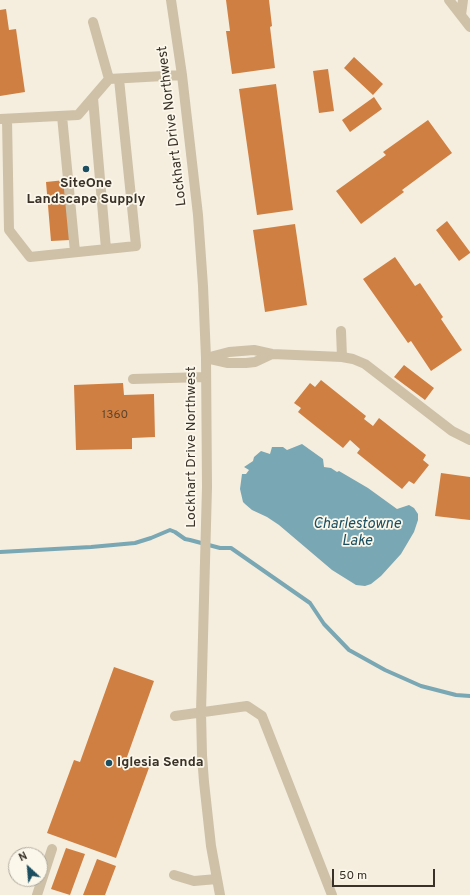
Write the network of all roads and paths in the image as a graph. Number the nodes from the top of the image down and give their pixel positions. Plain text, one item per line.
1 (171, 0) edge
2 (449, 0) edge
3 (463, 0) edge
4 (461, 15) junction
5 (93, 22) dead end
6 (470, 27) edge
7 (182, 75) junction
8 (114, 79) junction
9 (93, 98) junction
10 (62, 116) junction
11 (3, 119) edge
12 (106, 249) junction
13 (75, 252) junction
14 (341, 332) dead end
15 (342, 357) junction
16 (206, 358) junction
17 (206, 376) junction
18 (133, 379) dead end
19 (470, 440) edge
20 (201, 712) junction
21 (174, 716) dead end
22 (52, 849) dead end
23 (174, 875) dead end
24 (216, 878) junction
25 (37, 895) edge
26 (220, 895) edge
27 (332, 895) edge

1 - 7 street, Lockhart Drive Northwest
2 - 4 street
3 - 4 street
4 - 6 street
5 - 8 street
7 - 8 street
7 - 16 street, Lockhart Drive Northwest
8 - 9 street
8 - 12 street
9 - 10 street
9 - 12 street
10 - 11 street
10 - 13 street
11 - 13 street
12 - 13 street
14 - 15 street
15 - 16 street
15 - 19 street
16 - 17 street, Lockhart Drive Northwest
17 - 18 street
17 - 20 street, Lockhart Drive Northwest
20 - 21 street
20 - 24 street, Lockhart Drive Northwest
20 - 27 street
22 - 25 street
23 - 24 street
24 - 26 street, Lockhart Drive Northwest

